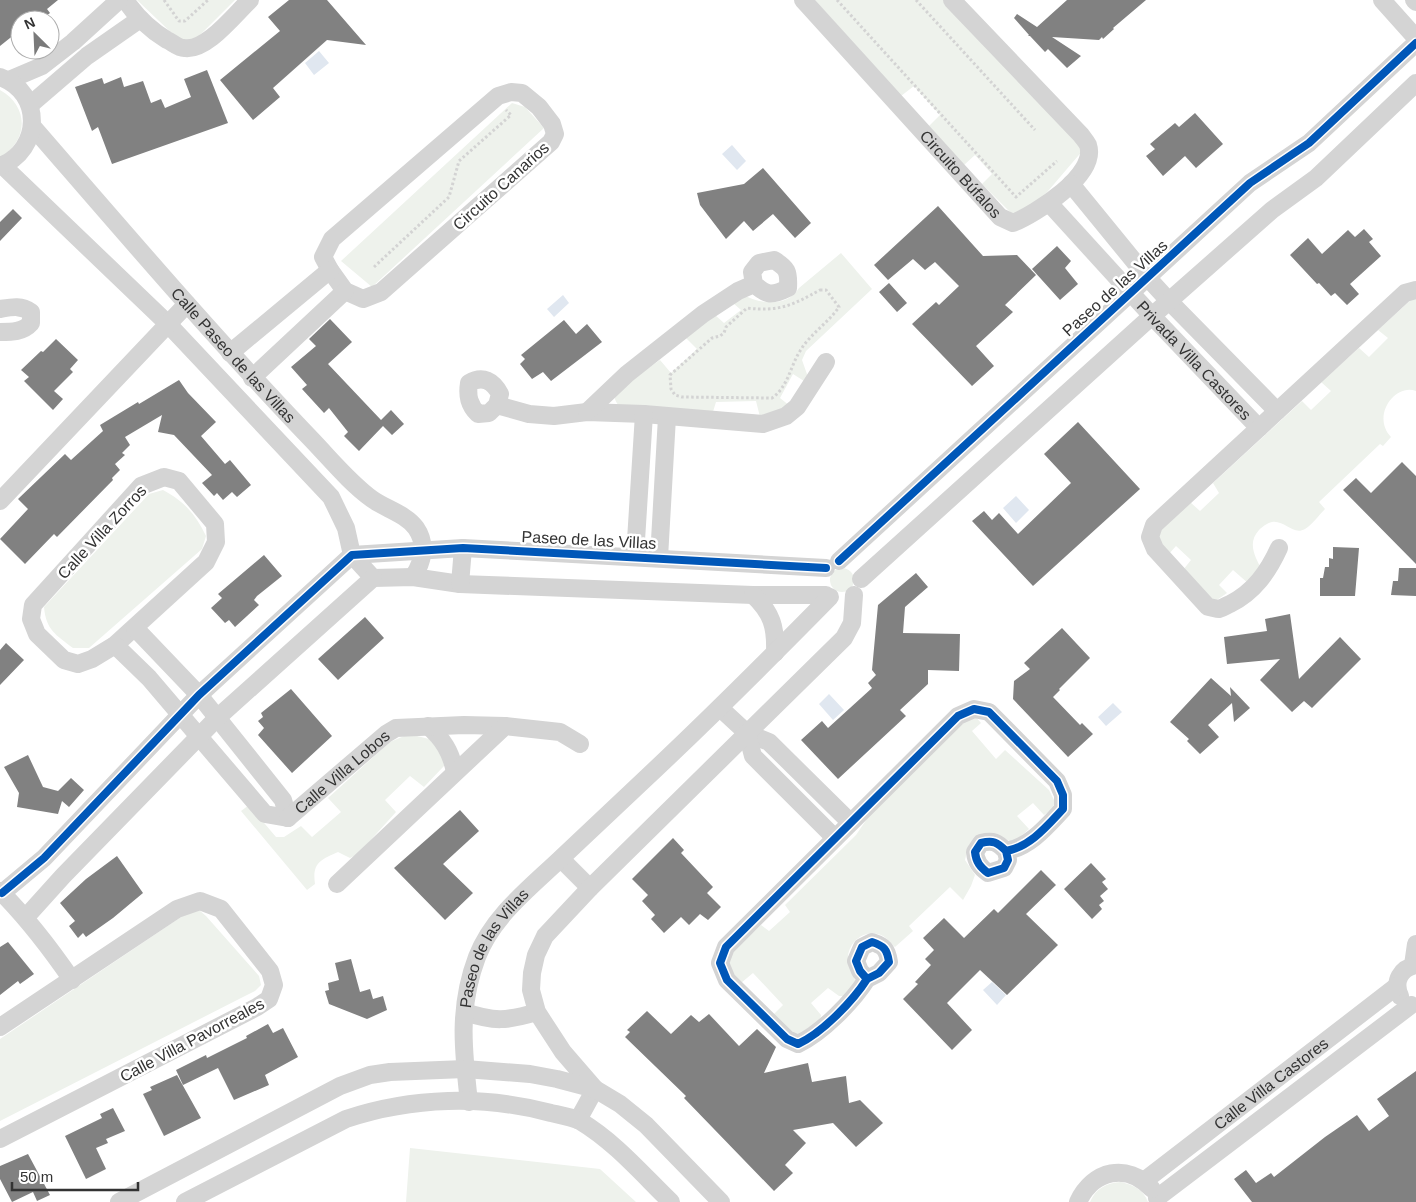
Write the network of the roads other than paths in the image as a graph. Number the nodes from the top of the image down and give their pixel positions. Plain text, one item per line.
1 (119, 0) edge
2 (125, 0) edge
3 (250, 0) edge
4 (803, 0) edge
5 (952, 0) edge
6 (1382, 0) edge
7 (140, 19) junction
8 (1416, 38) edge
9 (73, 42) junction
10 (1416, 43) edge
11 (87, 56) junction
12 (4, 78) edge
13 (1416, 83) edge
14 (30, 106) junction
15 (32, 126) junction
16 (1, 166) edge
17 (1071, 184) junction
18 (1049, 203) junction
19 (1102, 223) junction
20 (1084, 241) junction
21 (330, 270) junction
22 (1147, 277) junction
23 (754, 284) dead end
24 (1416, 290) edge
25 (345, 291) junction
26 (1130, 292) junction
27 (1169, 301) junction
28 (187, 304) junction
29 (285, 306) junction
30 (0, 309) edge
31 (1152, 316) junction
32 (168, 324) junction
33 (305, 328) junction
34 (0, 332) edge
35 (230, 353) junction
36 (826, 362) dead end
37 (252, 378) junction
38 (497, 406) dead end
39 (1277, 411) junction
40 (587, 412) junction
41 (644, 414) junction
42 (667, 417) junction
43 (1259, 428) junction
44 (640, 474) junction
45 (663, 476) junction
46 (0, 500) edge
47 (463, 548) junction
48 (1279, 548) dead end
49 (423, 550) junction
50 (352, 555) junction
51 (635, 556) junction
52 (659, 558) junction
53 (832, 564) junction
54 (413, 577) junction
55 (373, 578) junction
56 (460, 584) junction
57 (857, 587) junction
58 (753, 595) junction
59 (828, 596) junction
60 (135, 628) junction
61 (115, 645) junction
62 (775, 653) junction
63 (165, 661) junction
64 (149, 678) junction
65 (199, 695) junction
66 (720, 708) junction
67 (179, 715) junction
68 (217, 718) junction
69 (428, 726) junction
70 (505, 726) junction
71 (747, 733) junction
72 (198, 736) junction
73 (580, 744) dead end
74 (260, 772) junction
75 (454, 772) junction
76 (804, 777) junction
77 (241, 787) junction
78 (790, 793) junction
79 (288, 818) junction
80 (850, 822) junction
81 (835, 838) junction
82 (1006, 851) dead end
83 (44, 858) junction
84 (560, 858) junction
85 (63, 876) junction
86 (338, 884) dead end
87 (590, 888) junction
88 (1, 892) edge
89 (26, 917) junction
90 (1416, 944) edge
91 (1414, 965) edge
92 (867, 979) dead end
93 (72, 980) junction
94 (1397, 986) junction
95 (1414, 1007) edge
96 (465, 1012) junction
97 (537, 1012) junction
98 (0, 1027) edge
99 (465, 1069) junction
100 (595, 1089) junction
101 (469, 1102) junction
102 (578, 1120) junction
103 (0, 1139) edge
104 (1144, 1181) junction
105 (1157, 1200) edge
106 (120, 1202) edge
107 (185, 1202) edge
108 (671, 1202) edge
109 (721, 1202) edge
110 (1078, 1202) edge

1 - 9 street
2 - 7 street
3 - 7 street
4 - 18 street, Circuito Búfalos
5 - 17 street, Circuito Búfalos
6 - 8 street
7 - 11 street
9 - 11 street
9 - 12 street
10 - 22 street, Paseo de las Villas
11 - 14 street
12 - 14 street
13 - 27 street
14 - 15 street
15 - 16 street
15 - 28 street, Calle Paseo de las Villas
16 - 32 street, Calle Paseo de las Villas
17 - 18 street, Circuito Búfalos
17 - 19 street, Privada Villa Castores
18 - 20 street, Privada Villa Castores
19 - 20 street
19 - 22 street, Privada Villa Castores
20 - 26 street, Privada Villa Castores
21 - 25 street, Circuito Canarios
21 - 25 street, Circuito Canarios
21 - 29 street
22 - 26 street, Paseo de las Villas
22 - 27 street, Privada Villa Castores
23 - 40 street
24 - 39 street, Privada Villa Castores
25 - 33 street
26 - 31 street, Privada Villa Castores
26 - 53 street, Paseo de las Villas
27 - 31 street
27 - 39 street, Privada Villa Castores
28 - 32 street
28 - 35 street, Calle Paseo de las Villas
29 - 33 street
29 - 35 street
30 - 34 street
31 - 43 street, Privada Villa Castores
31 - 57 street
32 - 46 street
32 - 50 street, Calle Paseo de las Villas
33 - 37 street
35 - 37 street, Calle Paseo de las Villas
36 - 42 street
37 - 49 street, Calle Paseo de las Villas
38 - 40 street
39 - 43 street, Privada Villa Castores
40 - 41 street
41 - 42 street
41 - 44 street
42 - 45 street
43 - 48 street, Privada Villa Castores
44 - 45 street
44 - 51 street
45 - 52 street
47 - 49 street, Paseo de las Villas
47 - 51 street, Paseo de las Villas
47 - 56 street
49 - 50 street, Paseo de las Villas
49 - 54 street
50 - 55 street, Calle Paseo de las Villas
50 - 65 street
51 - 52 street, Paseo de las Villas
52 - 53 street, Paseo de las Villas
53 - 57 street
53 - 59 street
54 - 55 street
54 - 56 street
55 - 68 street
56 - 58 street
57 - 59 street
57 - 71 street
58 - 59 street
58 - 62 street
59 - 62 street, Paseo de las Villas
60 - 61 street, Calle Villa Zorros
60 - 61 street, Calle Villa Zorros
60 - 63 street, Calle Villa Lobos
61 - 64 street, Calle Villa Lobos
62 - 66 street, Paseo de las Villas
63 - 64 street
63 - 65 street, Calle Villa Lobos
64 - 67 street, Calle Villa Lobos
65 - 67 street
65 - 68 street, Calle Villa Lobos
66 - 71 street
66 - 84 street, Paseo de las Villas
67 - 72 street, Calle Villa Lobos
67 - 83 street
68 - 72 street
68 - 74 street, Calle Villa Lobos
69 - 70 street, Calle Villa Lobos
69 - 75 street
69 - 79 street, Calle Villa Lobos
70 - 73 street, Calle Villa Lobos
70 - 75 street
71 - 76 street
71 - 78 street
71 - 87 street
72 - 77 street, Calle Villa Lobos
72 - 85 street
74 - 77 street
74 - 79 street, Calle Villa Lobos
75 - 86 street
76 - 78 street
76 - 80 street
77 - 79 street, Calle Villa Lobos
78 - 81 street
80 - 81 street
80 - 82 street
81 - 92 street
83 - 85 street
83 - 88 street
84 - 87 street
84 - 96 street, Paseo de las Villas
85 - 89 street
87 - 97 street
88 - 89 street
89 - 93 street
90 - 91 street
91 - 94 street, Calle Villa Castores
93 - 98 street, Calle Villa Pavorreales
93 - 103 street, Calle Villa Pavorreales
94 - 95 street
94 - 104 street, Calle Villa Castores
95 - 105 street, Calle Villa Castores
96 - 97 street
96 - 99 street, Paseo de las Villas
97 - 100 street
99 - 100 street
99 - 101 street, Paseo de las Villas
99 - 106 street
100 - 102 street
100 - 109 street
101 - 102 street
101 - 107 street
102 - 108 street
104 - 105 street, Calle Villa Castores
104 - 110 street

